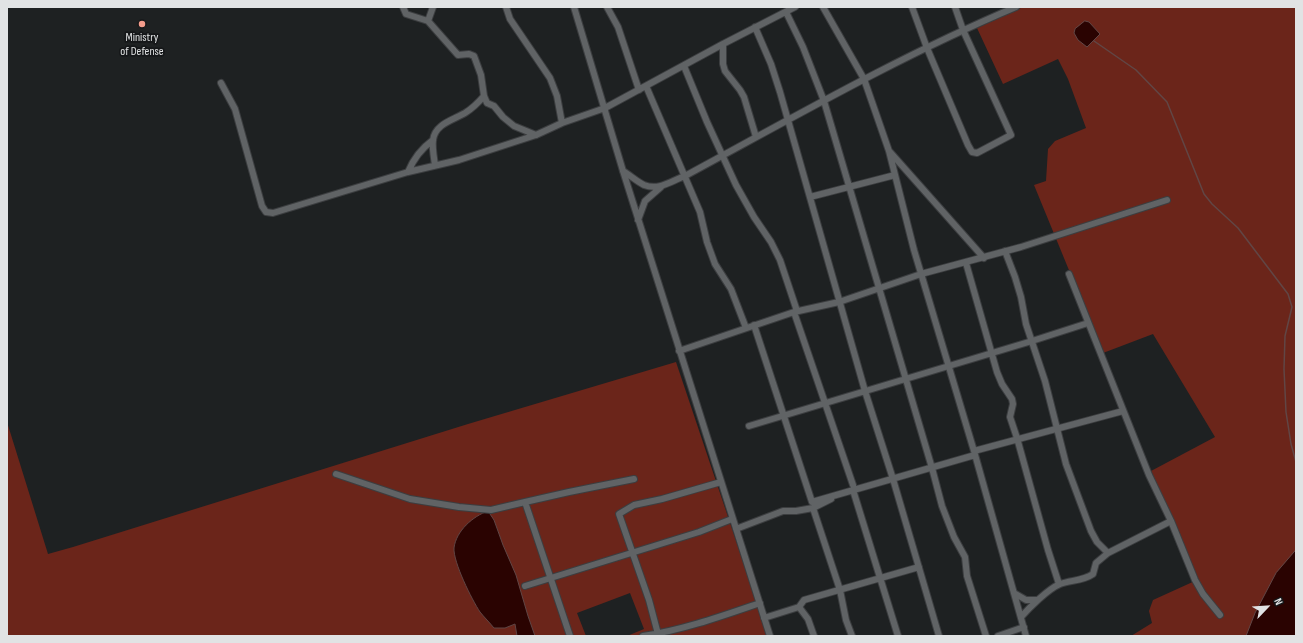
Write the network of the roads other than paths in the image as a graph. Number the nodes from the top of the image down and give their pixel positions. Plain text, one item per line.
1 (403, 7) edge
2 (433, 7) edge
3 (506, 7) edge
4 (582, 7) edge
5 (607, 7) edge
6 (795, 7) edge
7 (823, 7) edge
8 (912, 7) edge
9 (955, 7) edge
10 (1016, 7) edge
11 (575, 9) edge
12 (1001, 10) edge
13 (786, 12) junction
14 (428, 21) junction
15 (755, 27) junction
16 (963, 30) junction
17 (722, 44) junction
18 (927, 48) junction
19 (684, 66) junction
20 (864, 79) junction
21 (221, 83) dead end
22 (646, 86) junction
23 (639, 90) junction
24 (484, 96) junction
25 (824, 101) junction
26 (605, 108) junction
27 (788, 120) junction
28 (562, 123) junction
29 (536, 135) junction
30 (756, 136) junction
31 (433, 140) junction
32 (889, 151) junction
33 (722, 156) junction
34 (435, 165) junction
35 (623, 171) junction
36 (408, 172) junction
37 (895, 175) junction
38 (685, 176) junction
39 (850, 186) junction
40 (661, 187) junction
41 (810, 197) junction
42 (1167, 200) dead end
43 (638, 220) junction
44 (1005, 251) junction
45 (984, 258) junction
46 (966, 263) junction
47 (921, 274) junction
48 (1069, 274) dead end
49 (879, 288) junction
50 (839, 302) junction
51 (795, 312) junction
52 (1088, 323) junction
53 (754, 325) junction
54 (746, 328) junction
55 (1032, 341) junction
56 (679, 351) junction
57 (992, 353) junction
58 (948, 366) junction
59 (905, 379) junction
60 (865, 391) junction
61 (824, 402) junction
62 (1123, 411) junction
63 (783, 414) junction
64 (749, 426) dead end
65 (1056, 429) junction
66 (1017, 438) junction
67 (974, 453) junction
68 (932, 468) junction
69 (336, 474) dead end
70 (634, 479) dead end
71 (893, 479) junction
72 (721, 482) junction
73 (853, 488) junction
74 (525, 502) junction
75 (813, 508) junction
76 (732, 519) junction
77 (1171, 521) junction
78 (736, 529) junction
79 (632, 552) junction
80 (1108, 553) junction
81 (919, 567) junction
82 (550, 579) junction
83 (879, 579) junction
84 (1059, 584) junction
85 (525, 586) dead end
86 (840, 590) junction
87 (1014, 593) junction
88 (1037, 600) junction
89 (760, 603) junction
90 (799, 607) junction
91 (1220, 614) dead end
92 (1021, 617) junction
93 (764, 618) junction
94 (1024, 627) junction
95 (658, 634) junction
96 (570, 636) edge
97 (643, 636) edge
98 (770, 636) edge
99 (814, 636) edge
100 (852, 636) edge
101 (898, 636) edge
102 (939, 636) edge
103 (986, 636) edge
104 (998, 636) edge
105 (1026, 636) edge

1 - 14 street
2 - 14 street
3 - 28 street
4 - 11 street
5 - 23 street
6 - 13 street
7 - 20 street
8 - 18 street
9 - 16 street
10 - 12 street
11 - 26 street
12 - 16 street
13 - 15 street
13 - 25 street
14 - 24 street
15 - 17 street
15 - 27 street
16 - 18 street
16 - 18 street
17 - 19 street
17 - 30 street
18 - 20 street
19 - 22 street
19 - 33 street
20 - 25 street
20 - 32 street
21 - 36 street
22 - 23 street
22 - 38 street
23 - 26 street
24 - 29 street
24 - 31 street
25 - 27 street
25 - 39 street
26 - 28 street
26 - 35 street
27 - 30 street
27 - 41 street
28 - 29 street
29 - 34 street
30 - 33 street
31 - 34 street
31 - 36 street
32 - 37 street
32 - 45 street
33 - 38 street
33 - 51 street
34 - 36 street
35 - 40 street
35 - 43 street
37 - 39 street
37 - 47 street
38 - 40 street
38 - 54 street
39 - 41 street
39 - 49 street
40 - 43 street
41 - 50 street
42 - 44 street
43 - 56 street
44 - 45 street
44 - 55 street
45 - 46 street
46 - 47 street
46 - 57 street
47 - 49 street
47 - 58 street
48 - 52 street
49 - 50 street
49 - 59 street
50 - 51 street
50 - 60 street
51 - 53 street
51 - 61 street
52 - 55 street
52 - 62 street
53 - 54 street
53 - 63 street
54 - 56 street
55 - 57 street
55 - 65 street
56 - 72 street
57 - 58 street
57 - 66 street
58 - 59 street
58 - 67 street
59 - 60 street
59 - 68 street
60 - 61 street
60 - 71 street
61 - 63 street
61 - 73 street
62 - 65 street
62 - 77 street
63 - 64 street
63 - 71 street
65 - 66 street
65 - 80 street
66 - 67 street
66 - 84 street
67 - 68 street
67 - 87 street
68 - 71 street
68 - 103 street
69 - 74 street
70 - 74 street
71 - 73 street
71 - 81 street
72 - 76 street
72 - 79 street
73 - 75 street
73 - 83 street
74 - 82 street
75 - 78 street
75 - 86 street
76 - 78 street
76 - 79 street
77 - 80 street
77 - 91 street
78 - 89 street
79 - 82 street
79 - 95 street
80 - 84 street
81 - 83 street
81 - 102 street
82 - 85 street
82 - 96 street
83 - 86 street
83 - 101 street
84 - 88 street
86 - 90 street
86 - 100 street
87 - 88 street
87 - 92 street
88 - 92 street
89 - 93 street
89 - 95 street
90 - 93 street
90 - 99 street
92 - 94 street
93 - 98 street
94 - 104 street
94 - 105 street
95 - 97 street

